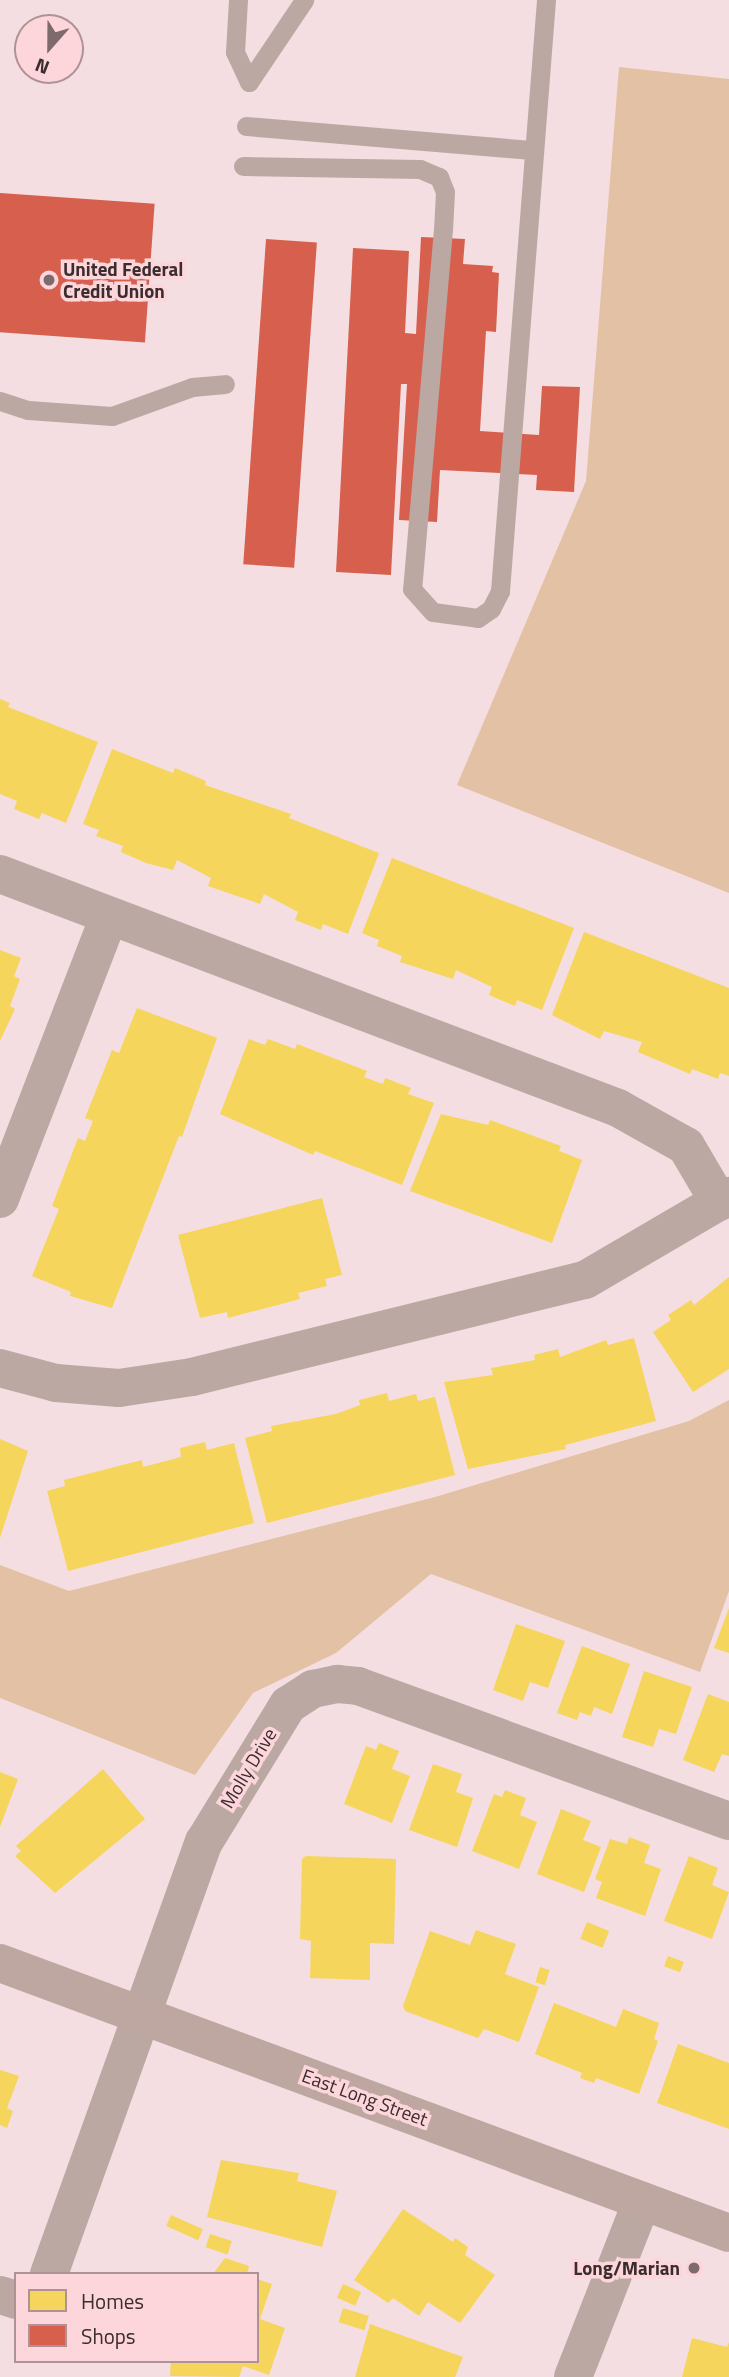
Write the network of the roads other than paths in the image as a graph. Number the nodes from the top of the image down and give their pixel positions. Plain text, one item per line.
1 (238, 0) edge
2 (304, 0) edge
3 (546, 0) edge
4 (246, 126) dead end
5 (534, 150) junction
6 (243, 166) dead end
7 (225, 384) dead end
8 (0, 401) edge
9 (0, 874) edge
10 (109, 916) junction
11 (0, 1199) edge
12 (724, 1199) edge
13 (0, 1368) edge
14 (729, 1821) edge
15 (0, 1963) edge
16 (142, 2014) junction
17 (642, 2201) junction
18 (729, 2234) edge
19 (50, 2272) edge
20 (573, 2377) edge

1 - 2 lane
3 - 5 lane
4 - 5 lane
5 - 6 lane
7 - 8 lane
9 - 10 street
10 - 11 street
10 - 12 street
12 - 13 street
14 - 16 street, Molly Drive
15 - 16 street, East Long Street
16 - 17 street, East Long Street
16 - 19 street, Molly Drive
17 - 18 street, East Long Street
17 - 20 street

